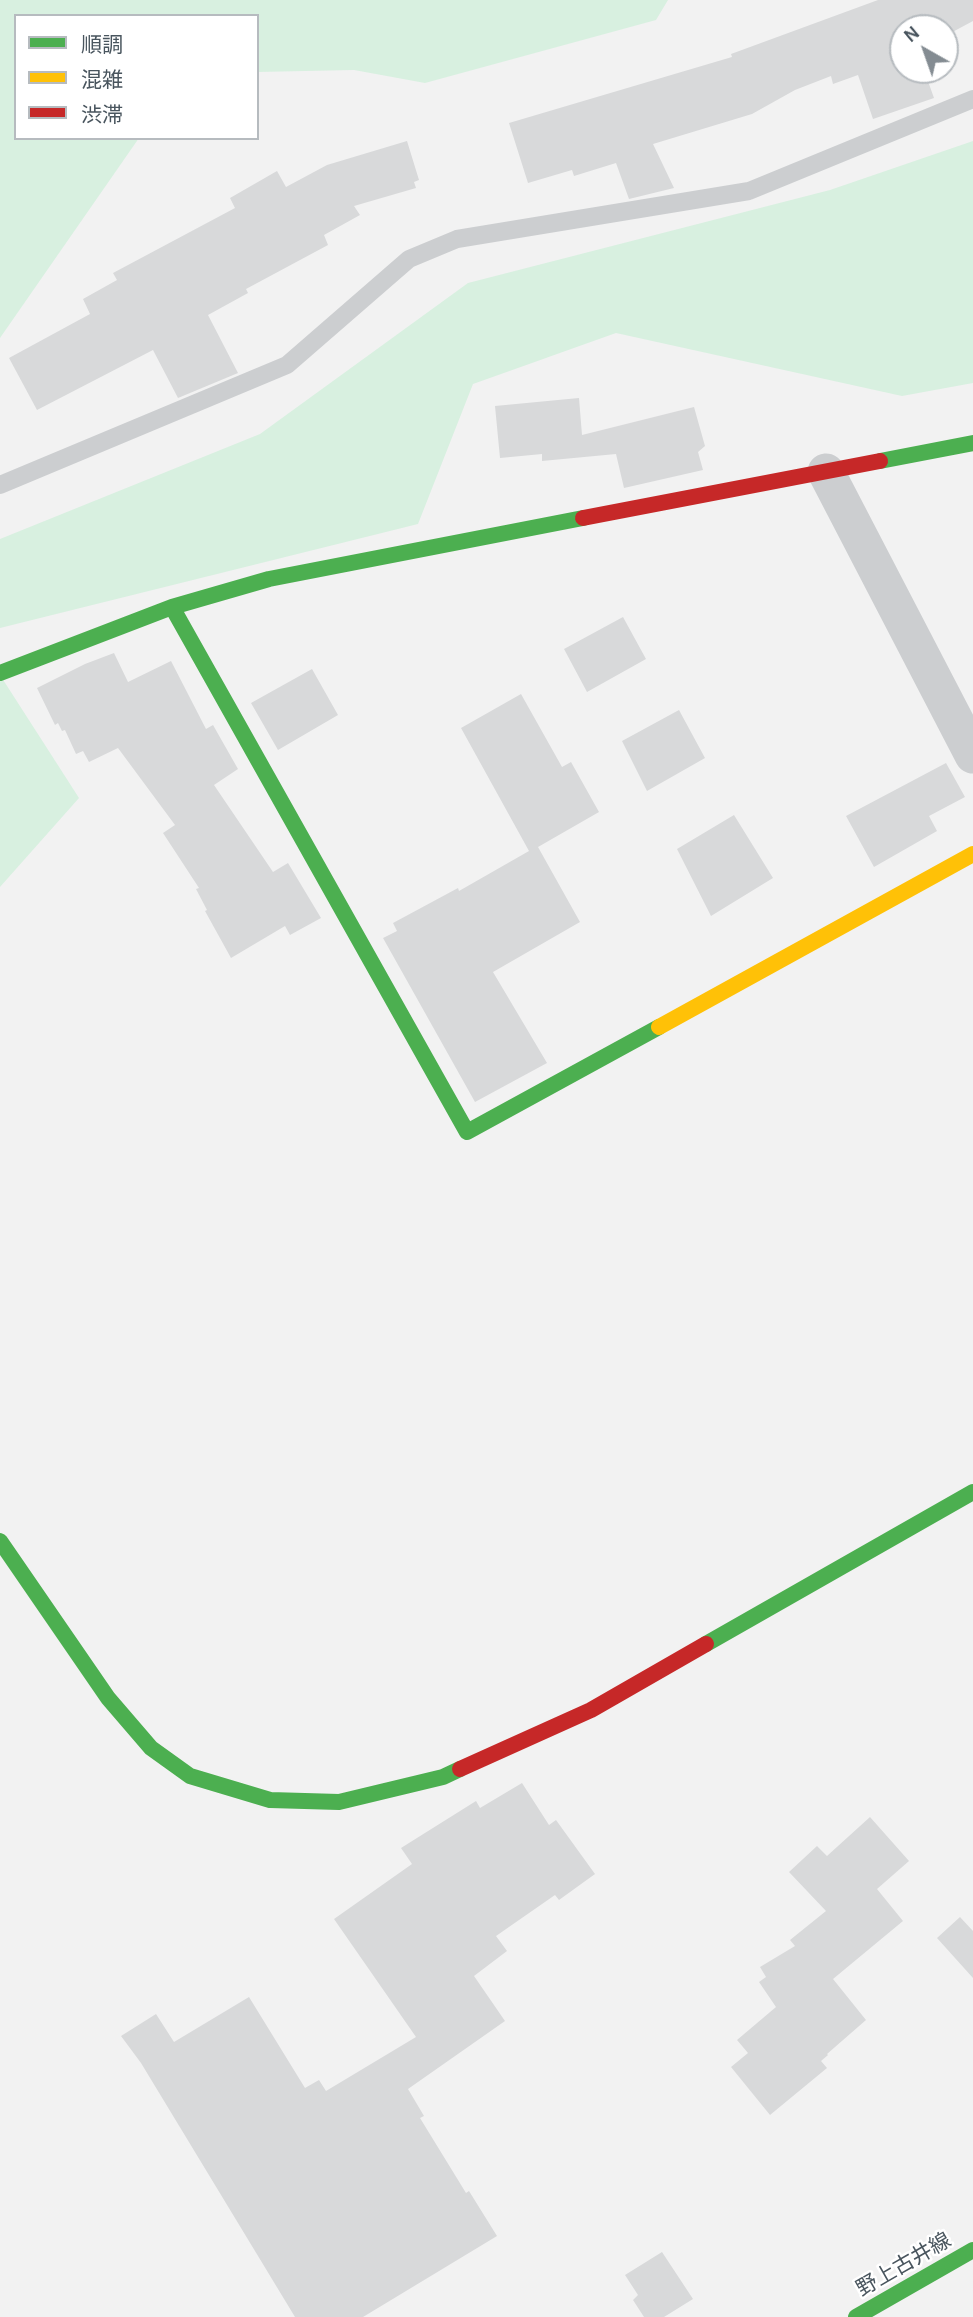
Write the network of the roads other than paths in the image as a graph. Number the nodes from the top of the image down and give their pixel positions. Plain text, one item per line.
1 (973, 99) edge
2 (973, 443) edge
3 (826, 472) junction
4 (0, 485) edge
5 (172, 607) junction
6 (0, 673) edge
7 (973, 755) edge
8 (973, 854) edge
9 (973, 1492) edge
10 (0, 1541) edge
11 (973, 2250) edge
12 (856, 2317) edge

1 - 4 lane
2 - 3 street
3 - 5 street
3 - 7 street
5 - 6 street
5 - 8 street
9 - 10 street
11 - 12 street, 野上古井線

